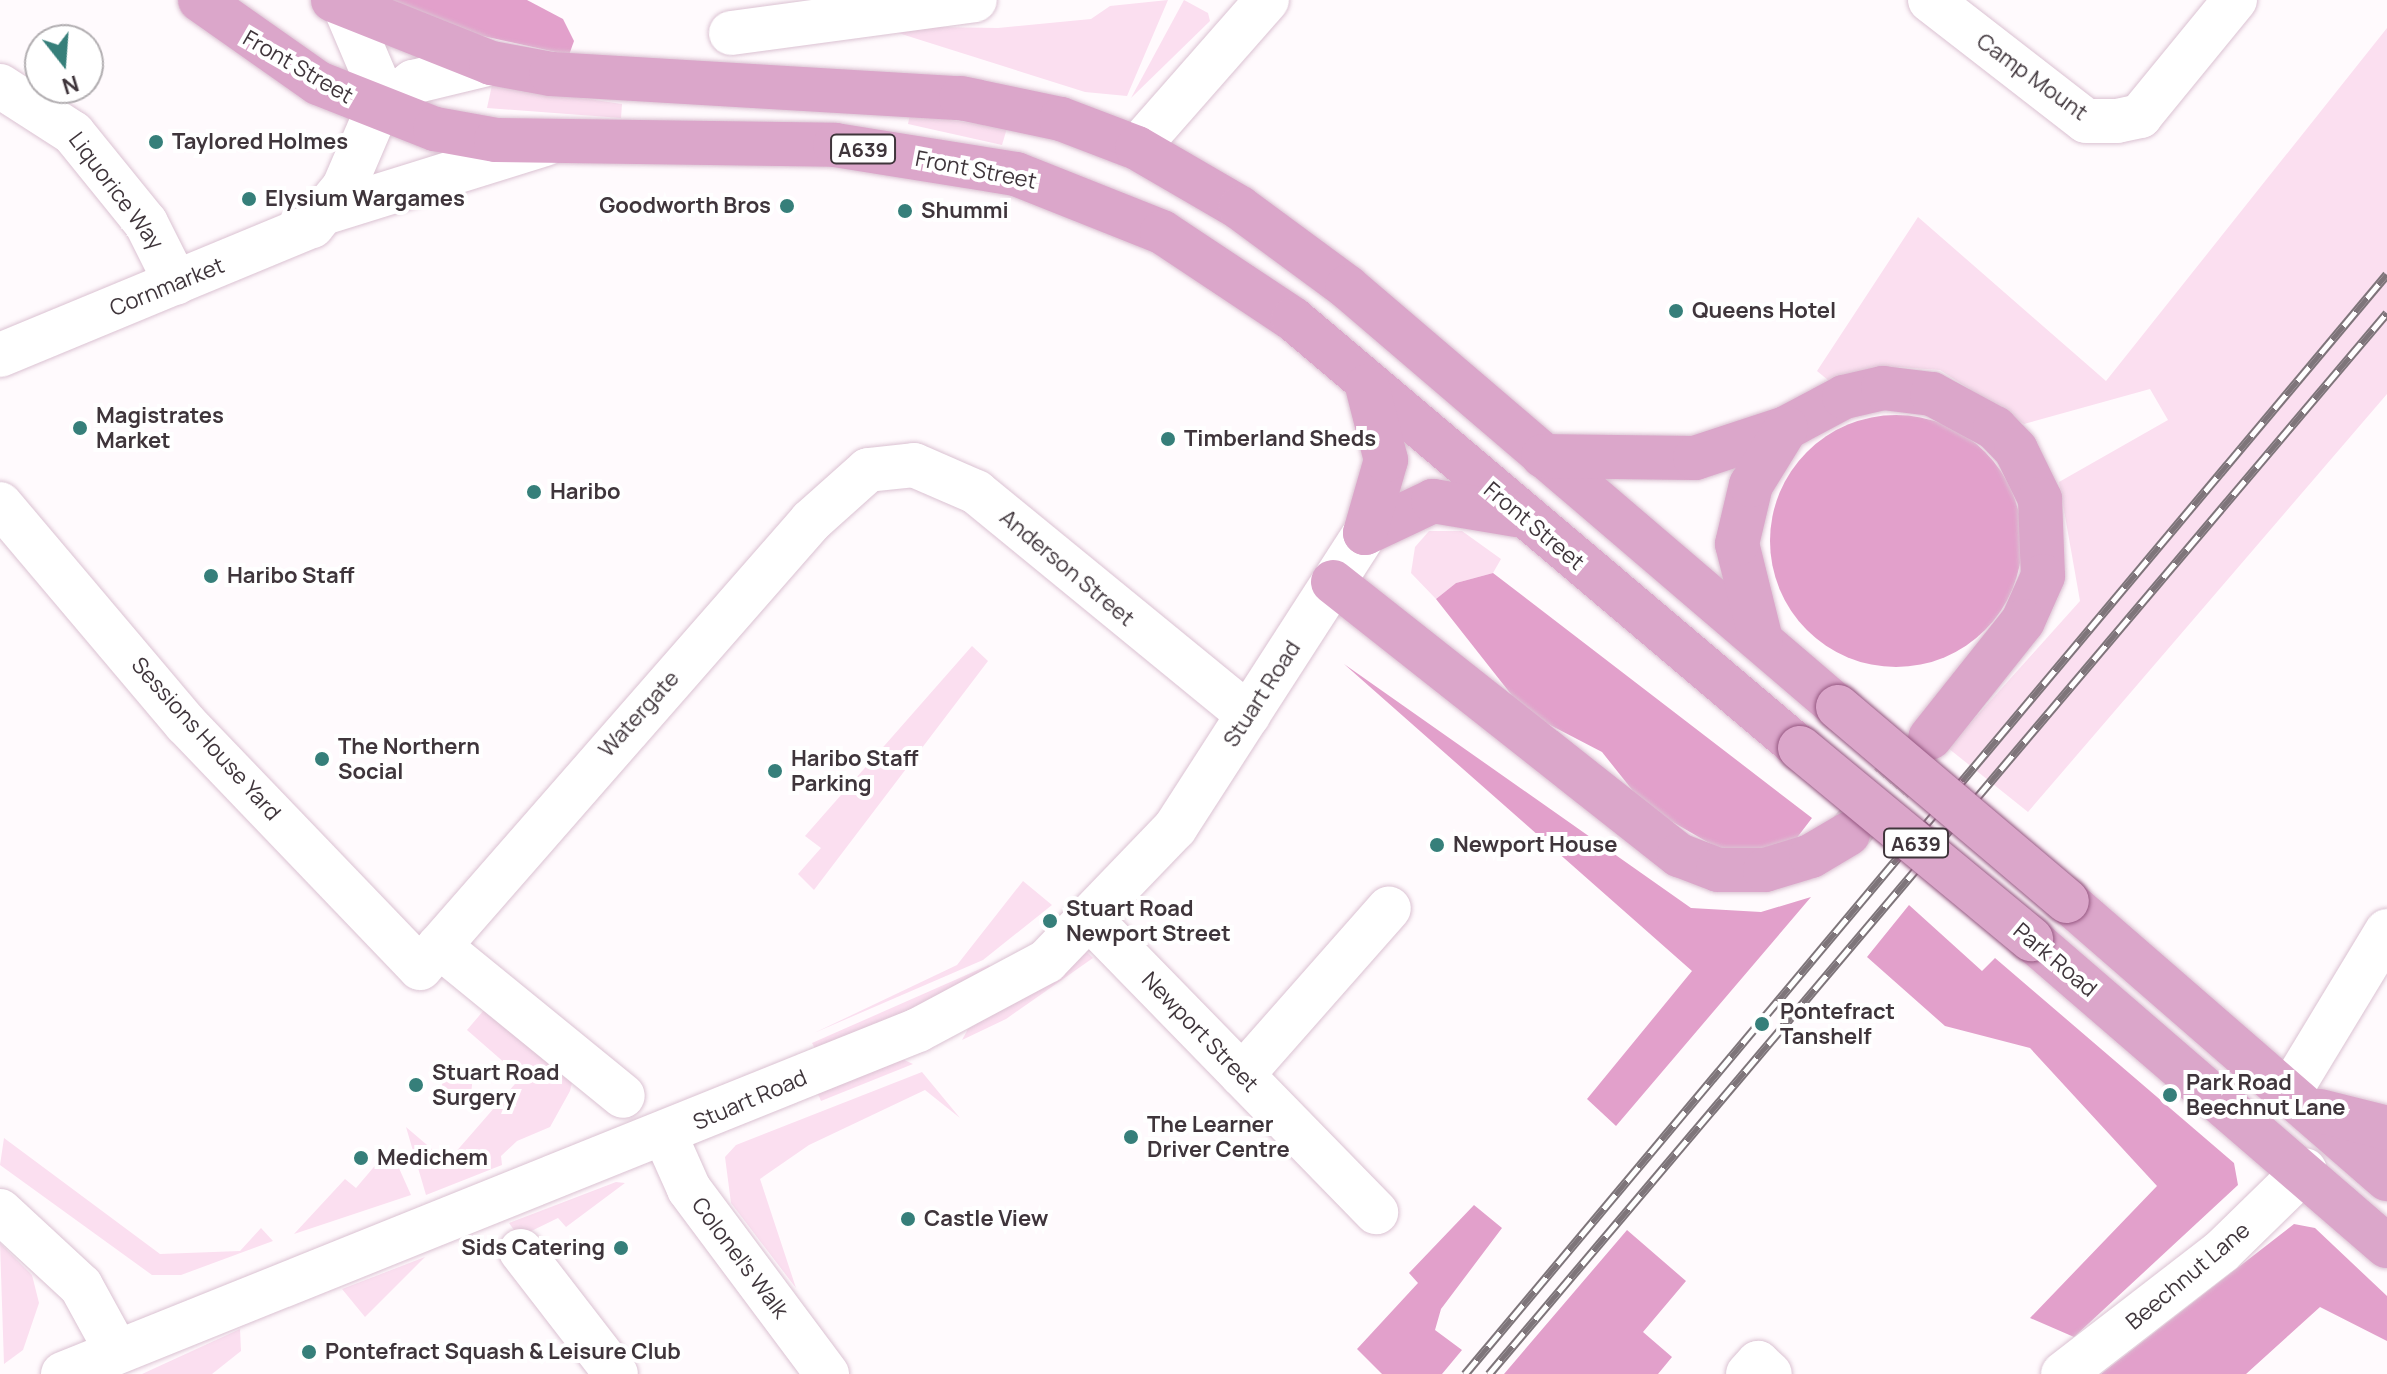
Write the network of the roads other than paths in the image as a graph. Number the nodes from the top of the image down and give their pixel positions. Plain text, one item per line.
1 (200, 0) edge
2 (975, 0) edge
3 (1267, 0) edge
4 (1930, 0) edge
5 (2235, 0) edge
6 (339, 4) edge
7 (731, 33) dead end
8 (491, 63) junction
9 (3, 94) edge
10 (377, 110) junction
11 (551, 142) junction
12 (1137, 148) junction
13 (1054, 186) junction
14 (330, 211) junction
15 (1162, 232) junction
16 (176, 283) junction
17 (0, 355) edge
18 (1367, 386) junction
19 (1786, 428) junction
20 (1543, 456) junction
21 (868, 470) joint
22 (0, 504) edge
23 (1523, 517) junction
24 (1365, 533) junction
25 (1333, 582) junction
26 (1761, 640) junction
27 (1718, 680) joint
28 (1248, 715) junction
29 (1930, 738) tunnel mouth
30 (1848, 834) tunnel mouth
31 (1389, 908) dead end
32 (1092, 921) junction
33 (2387, 931) edge
34 (429, 957) junction
35 (1242, 1075) junction
36 (599, 1089) dead end
37 (2300, 1099) junction
38 (665, 1135) junction
39 (2383, 1156) edge
40 (2305, 1170) junction
41 (0, 1211) edge
42 (1376, 1212) dead end
43 (2381, 1240) edge
44 (521, 1251) dead end
45 (115, 1348) junction
46 (806, 1365) edge
47 (63, 1374) edge
48 (616, 1374) edge
49 (1748, 1374) edge
50 (1770, 1374) edge
51 (2063, 1374) edge

1 - 10 main road, Front Street / A639
2 - 7 street
3 - 12 street
4 - 5 street, Camp Mount
6 - 8 main road, A639
6 - 10 street
8 - 10 street
8 - 12 main road, A639
9 - 16 street, Liquorice Way
10 - 11 main road, Front Street / A639
10 - 14 street
11 - 13 main road, Front Street / A639
11 - 14 street, Cornmarket
12 - 13 main road
12 - 15 main road
12 - 20 main road, A639
13 - 15 main road, Front Street / A639
14 - 16 street, Cornmarket
15 - 18 main road, Front Street / A639
16 - 17 street, Cornmarket
18 - 23 main road, Front Street / A639
18 - 24 main road
19 - 20 main road
19 - 26 main road
19 - 29 main road
20 - 26 main road, A639
21 - 28 street, Anderson Street
21 - 34 street, Watergate
22 - 34 street, Sessions House Yard
23 - 24 main road
23 - 27 main road, Front Street / A639
24 - 25 street, Stuart Road
25 - 28 street, Stuart Road
25 - 30 main road
26 - 37 main road, A639, bridge
27 - 40 main road, Park Road / A639, bridge
28 - 32 street, Stuart Road
31 - 35 street
32 - 35 street, Newport Street
32 - 38 street, Stuart Road
33 - 37 street
34 - 36 street
35 - 42 street, Newport Street
37 - 39 main road
38 - 45 street, Stuart Road
38 - 46 street, Colonel's Walk
39 - 40 main road
40 - 43 main road, Park Road
40 - 51 street, Beechnut Lane
41 - 45 street
44 - 48 street
45 - 47 street, Stuart Road
49 - 50 street

